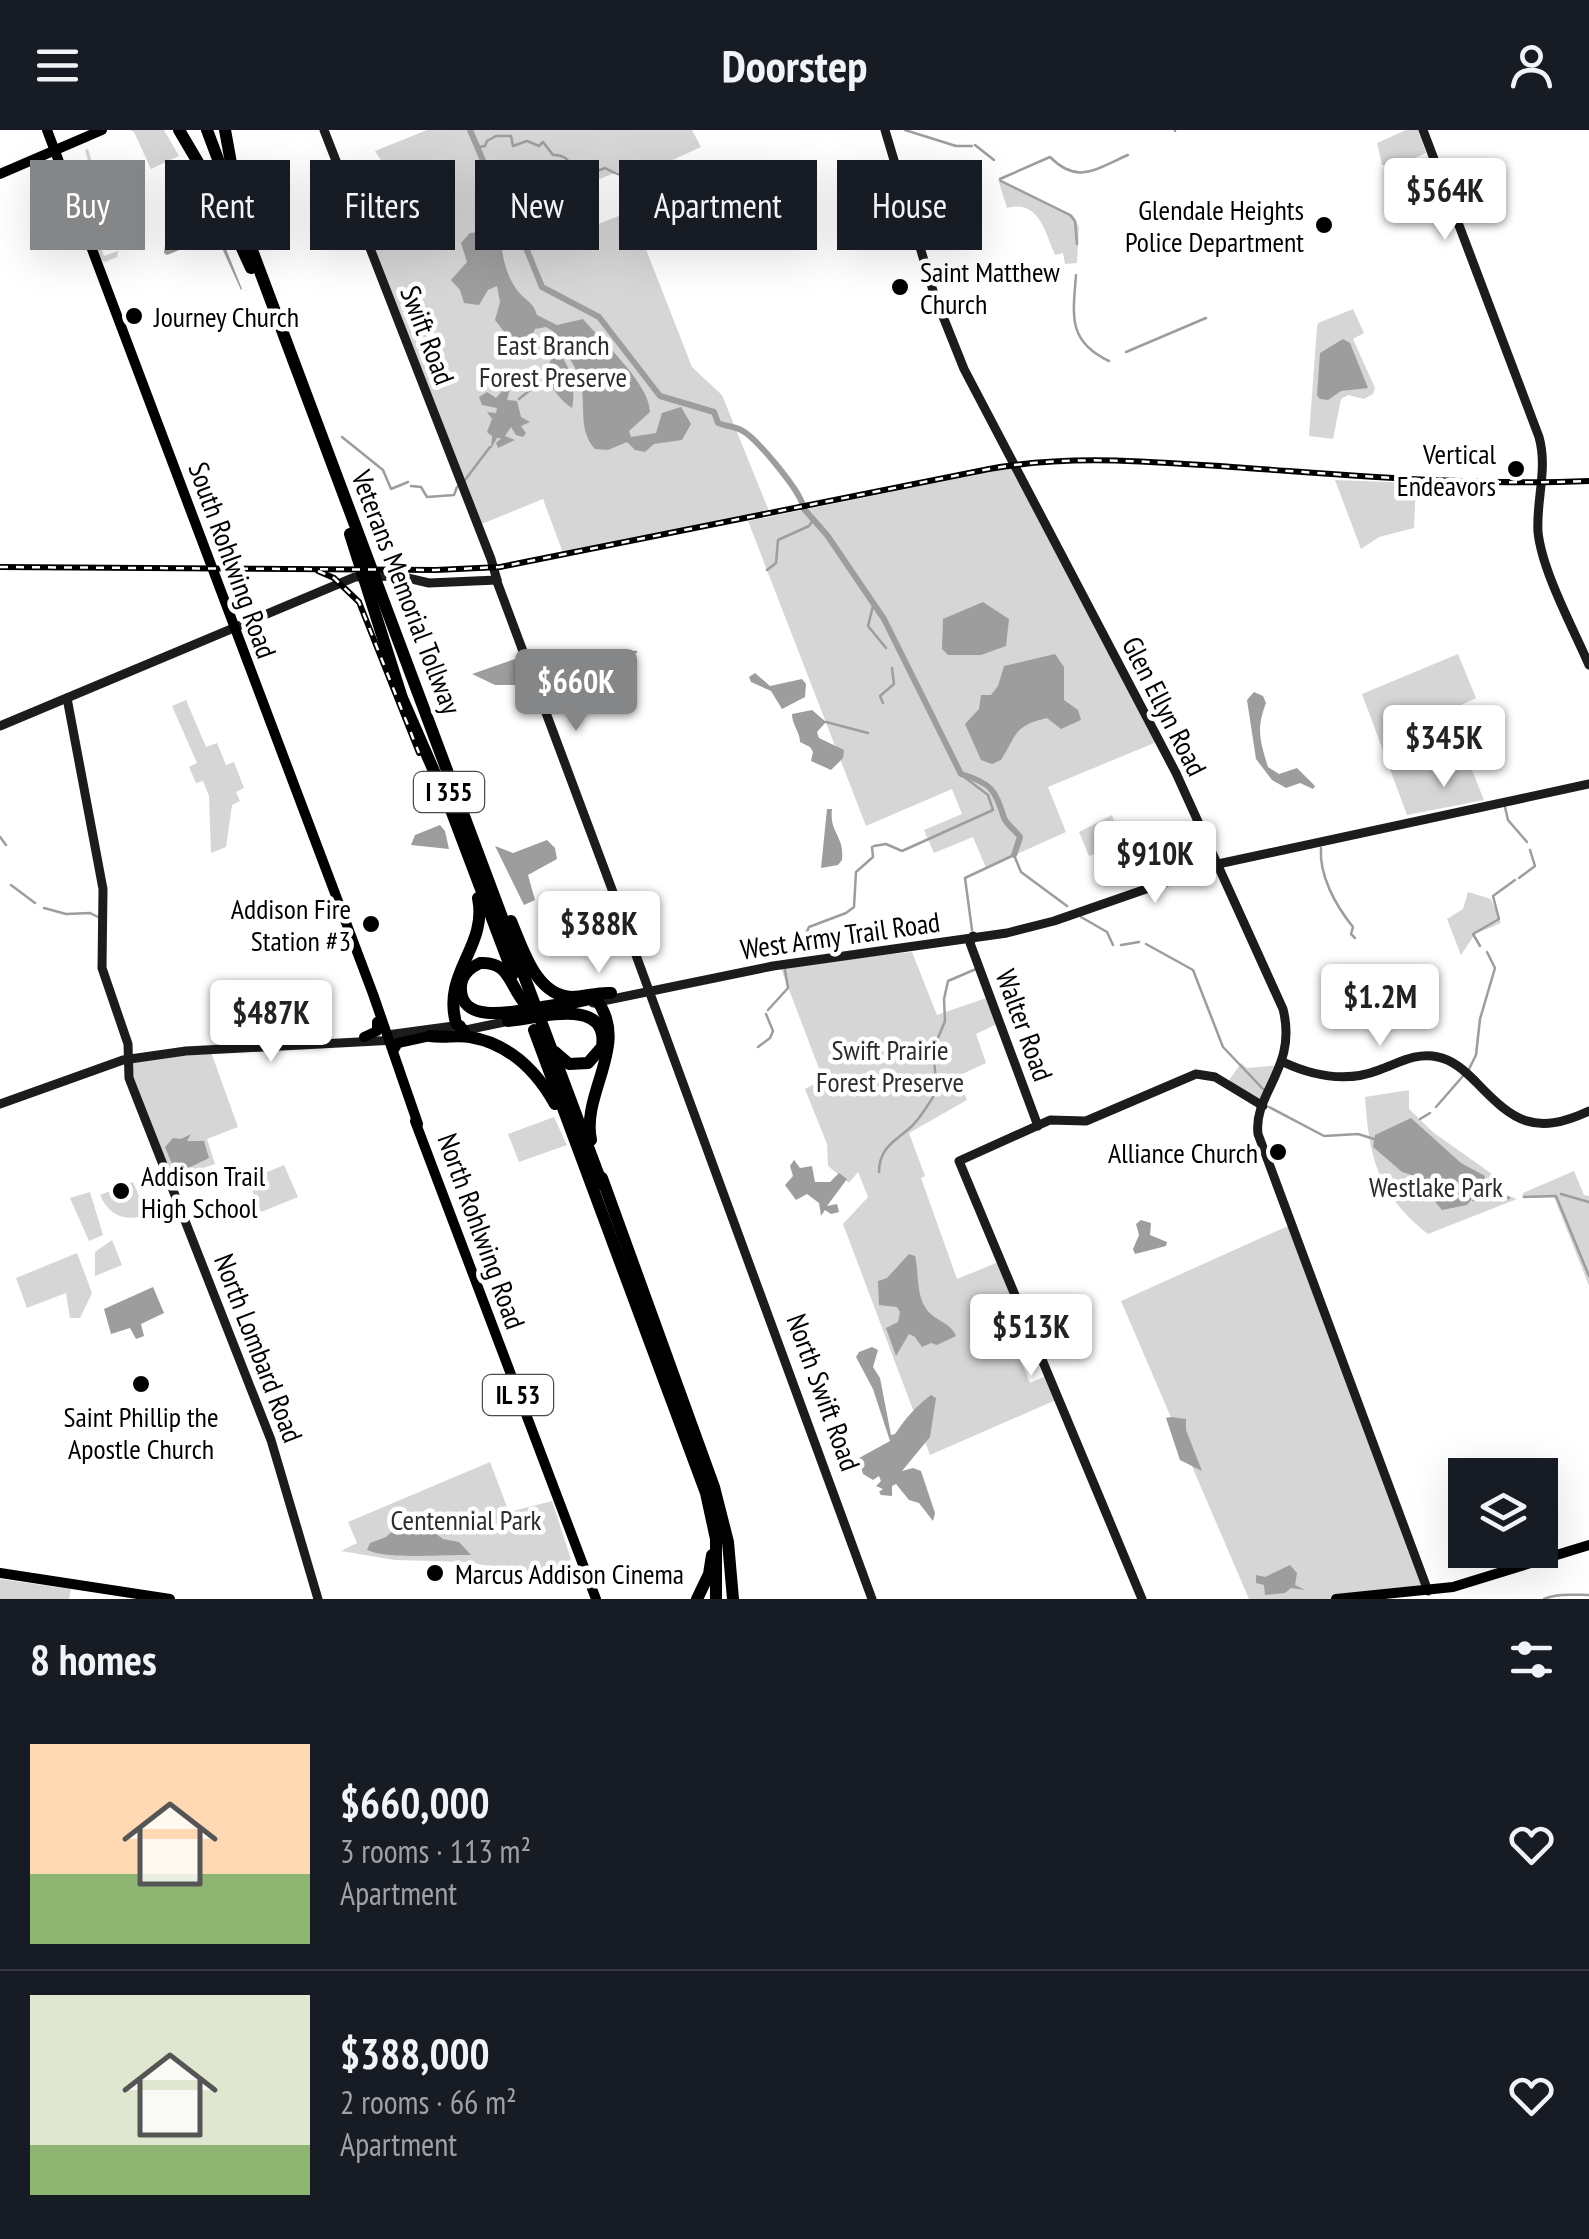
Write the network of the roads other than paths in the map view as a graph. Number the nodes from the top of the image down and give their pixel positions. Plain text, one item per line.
1 (84, 130) edge
2 (102, 130) edge
3 (179, 130) edge
4 (204, 130) edge
5 (225, 130) edge
6 (324, 130) edge
7 (884, 130) edge
8 (1422, 130) edge
9 (54, 144) edge
10 (216, 160) edge
11 (231, 160) edge
12 (0, 170) edge
13 (252, 250) edge
14 (258, 284) junction
15 (365, 562) junction
16 (496, 580) junction
17 (374, 586) junction
18 (234, 627) junction
19 (1589, 665) edge
20 (66, 698) junction
21 (0, 726) edge
22 (550, 726) joint
23 (1589, 781) edge
24 (451, 810) junction
25 (468, 813) junction
26 (1217, 861) junction
27 (323, 869) joint
28 (340, 913) junction
29 (973, 937) junction
30 (510, 939) junction
31 (516, 982) junction
32 (648, 988) junction
33 (606, 1001) junction
34 (528, 1002) junction
35 (556, 1005) junction
36 (510, 1018) junction
37 (377, 1022) junction
38 (455, 1024) junction
39 (539, 1025) junction
40 (430, 1036) junction
41 (364, 1037) junction
42 (344, 1041) junction
43 (388, 1041) junction
44 (128, 1044) junction
45 (142, 1058) junction
46 (123, 1063) junction
47 (1282, 1065) junction
48 (0, 1106) edge
49 (1263, 1106) junction
50 (1585, 1112) edge
51 (1038, 1126) junction
52 (602, 1184) junction
53 (613, 1242) junction
54 (685, 1436) junction
55 (1589, 1547) edge
56 (0, 1573) edge
57 (1421, 1574) junction
58 (1412, 1593) junction
59 (1428, 1594) junction
60 (170, 1599) edge
61 (318, 1599) edge
62 (594, 1599) edge
63 (697, 1599) edge
64 (716, 1599) edge
65 (729, 1599) edge
66 (874, 1599) edge
67 (1142, 1599) edge
68 (1336, 1599) edge
69 (1396, 1599) edge

1 - 9 main road
2 - 9 main road
3 - 14 highway
4 - 10 highway, Veterans Memorial Tollway / I 355
4 - 14 highway, Veterans Memorial Tollway / I 355
5 - 11 highway
6 - 16 street, Swift Road
7 - 26 street, Glen Ellyn Road
8 - 19 street
9 - 12 main road
9 - 18 main road, South Rohlwing Road / IL 53
13 - 15 highway, Veterans Memorial Tollway / I 355
14 - 15 highway, Veterans Memorial Tollway / I 355
15 - 17 highway, Veterans Memorial Tollway / I 355
16 - 18 street
16 - 22 street, Swift Road
17 - 24 highway
17 - 25 highway
17 - 30 highway, Veterans Memorial Tollway / I 355
17 - 31 highway, Veterans Memorial Tollway / I 355
18 - 20 street
18 - 27 main road, South Rohlwing Road / IL 53
20 - 21 street
20 - 44 street
22 - 32 street, North Swift Road
23 - 26 street, West Army Trail Road
24 - 31 highway
24 - 38 highway
25 - 30 highway
25 - 33 highway
26 - 29 street, West Army Trail Road
26 - 47 street, Glen Ellyn Road
27 - 28 main road, North Rohlwing Road / IL 53
28 - 37 main road, North Rohlwing Road / IL 53
28 - 43 main road, North Rohlwing Road / IL 53
29 - 32 street, West Army Trail Road
29 - 51 street, Walter Road
30 - 34 highway, Veterans Memorial Tollway / I 355
31 - 34 highway, Veterans Memorial Tollway / I 355
32 - 33 street, West Army Trail Road
32 - 66 street, North Swift Road
33 - 35 street, West Army Trail Road
33 - 36 highway
33 - 52 highway
34 - 35 highway
34 - 39 highway
35 - 36 street, West Army Trail Road
36 - 38 street, West Army Trail Road
36 - 39 highway
37 - 41 main road
37 - 43 main road, North Rohlwing Road / IL 53
38 - 40 street, West Army Trail Road
38 - 43 street, West Army Trail Road
39 - 52 highway
39 - 53 highway
40 - 43 main road
40 - 53 highway
41 - 42 street
41 - 43 street
42 - 43 street
42 - 45 street
43 - 62 main road, North Rohlwing Road / IL 53
44 - 45 street
44 - 46 street, North Lombard Road
45 - 46 street
46 - 48 street
46 - 61 street, North Lombard Road
47 - 49 street, Glen Ellyn Road
47 - 50 street
49 - 51 street
49 - 57 street, Glen Ellyn Road
51 - 67 street
52 - 65 highway
53 - 54 highway
54 - 63 highway
54 - 64 highway
55 - 59 main road
56 - 60 main road
57 - 58 street
57 - 59 street, Glen Ellyn Road
58 - 59 main road
58 - 68 main road
59 - 69 main road

